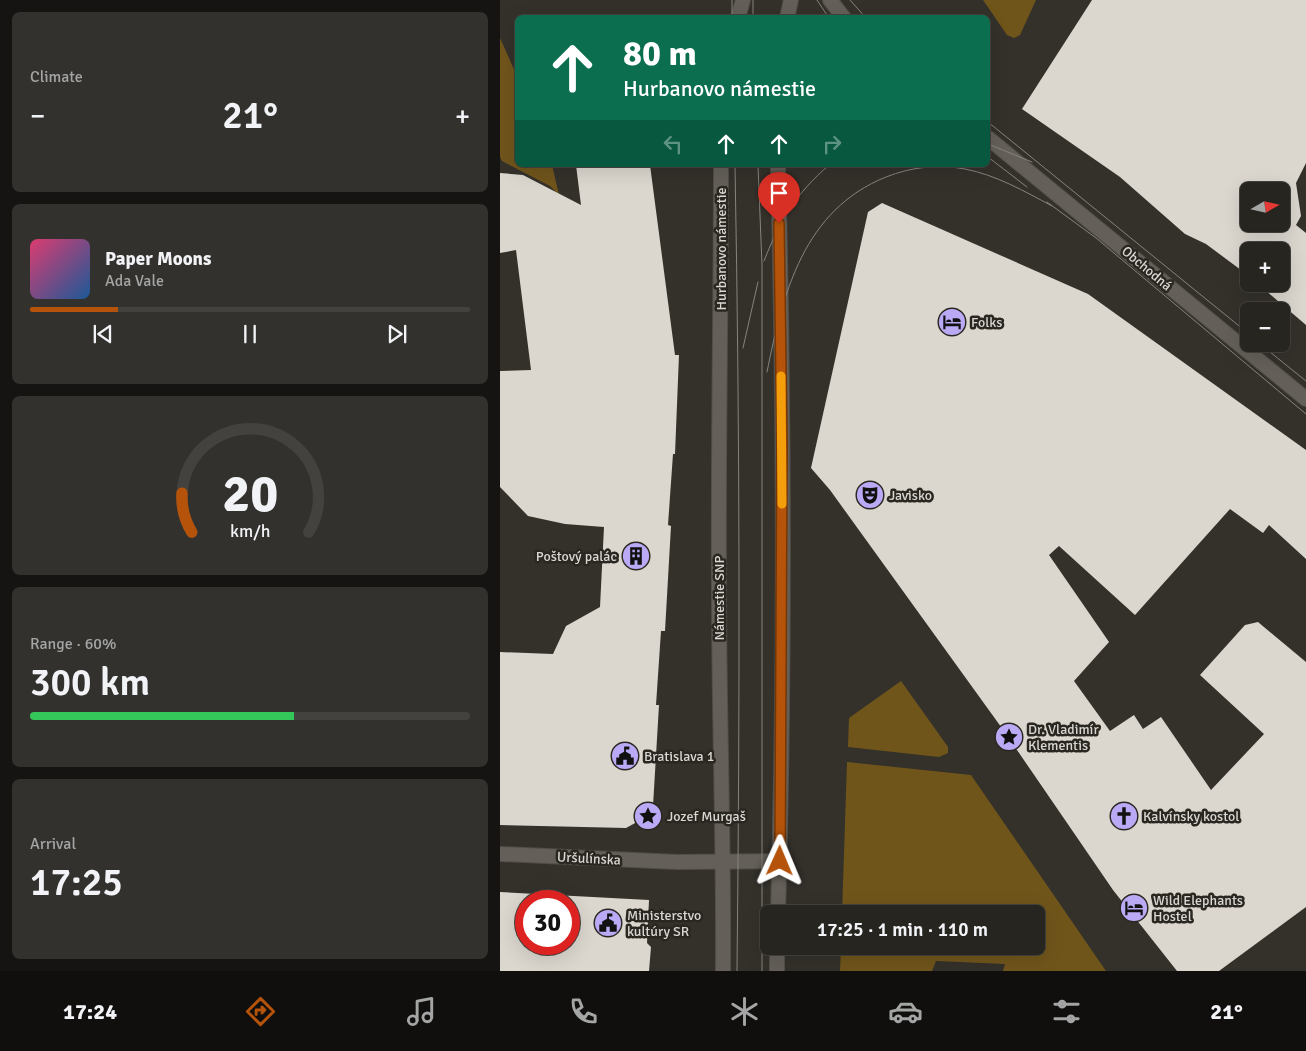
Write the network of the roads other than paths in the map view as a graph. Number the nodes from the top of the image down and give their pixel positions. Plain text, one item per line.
1 (743, 0) edge
2 (791, 0) edge
3 (830, 0) edge
4 (739, 15) edge
5 (788, 15) edge
6 (842, 15) edge
7 (990, 140) edge
8 (721, 167) edge
9 (778, 167) edge
10 (721, 334) joint
11 (1306, 399) edge
12 (500, 854) edge
13 (780, 861) junction
14 (724, 862) junction
15 (778, 905) edge
16 (777, 955) edge
17 (723, 971) edge
18 (777, 971) edge

1 - 4 street
2 - 5 street
3 - 6 street
7 - 11 street, Obchodná
8 - 10 street, Hurbanovo námestie
9 - 13 street
10 - 14 street, Námestie SNP
12 - 14 street, Uršulínska
13 - 14 street
13 - 15 street
14 - 17 street, Námestie SNP
16 - 18 street

